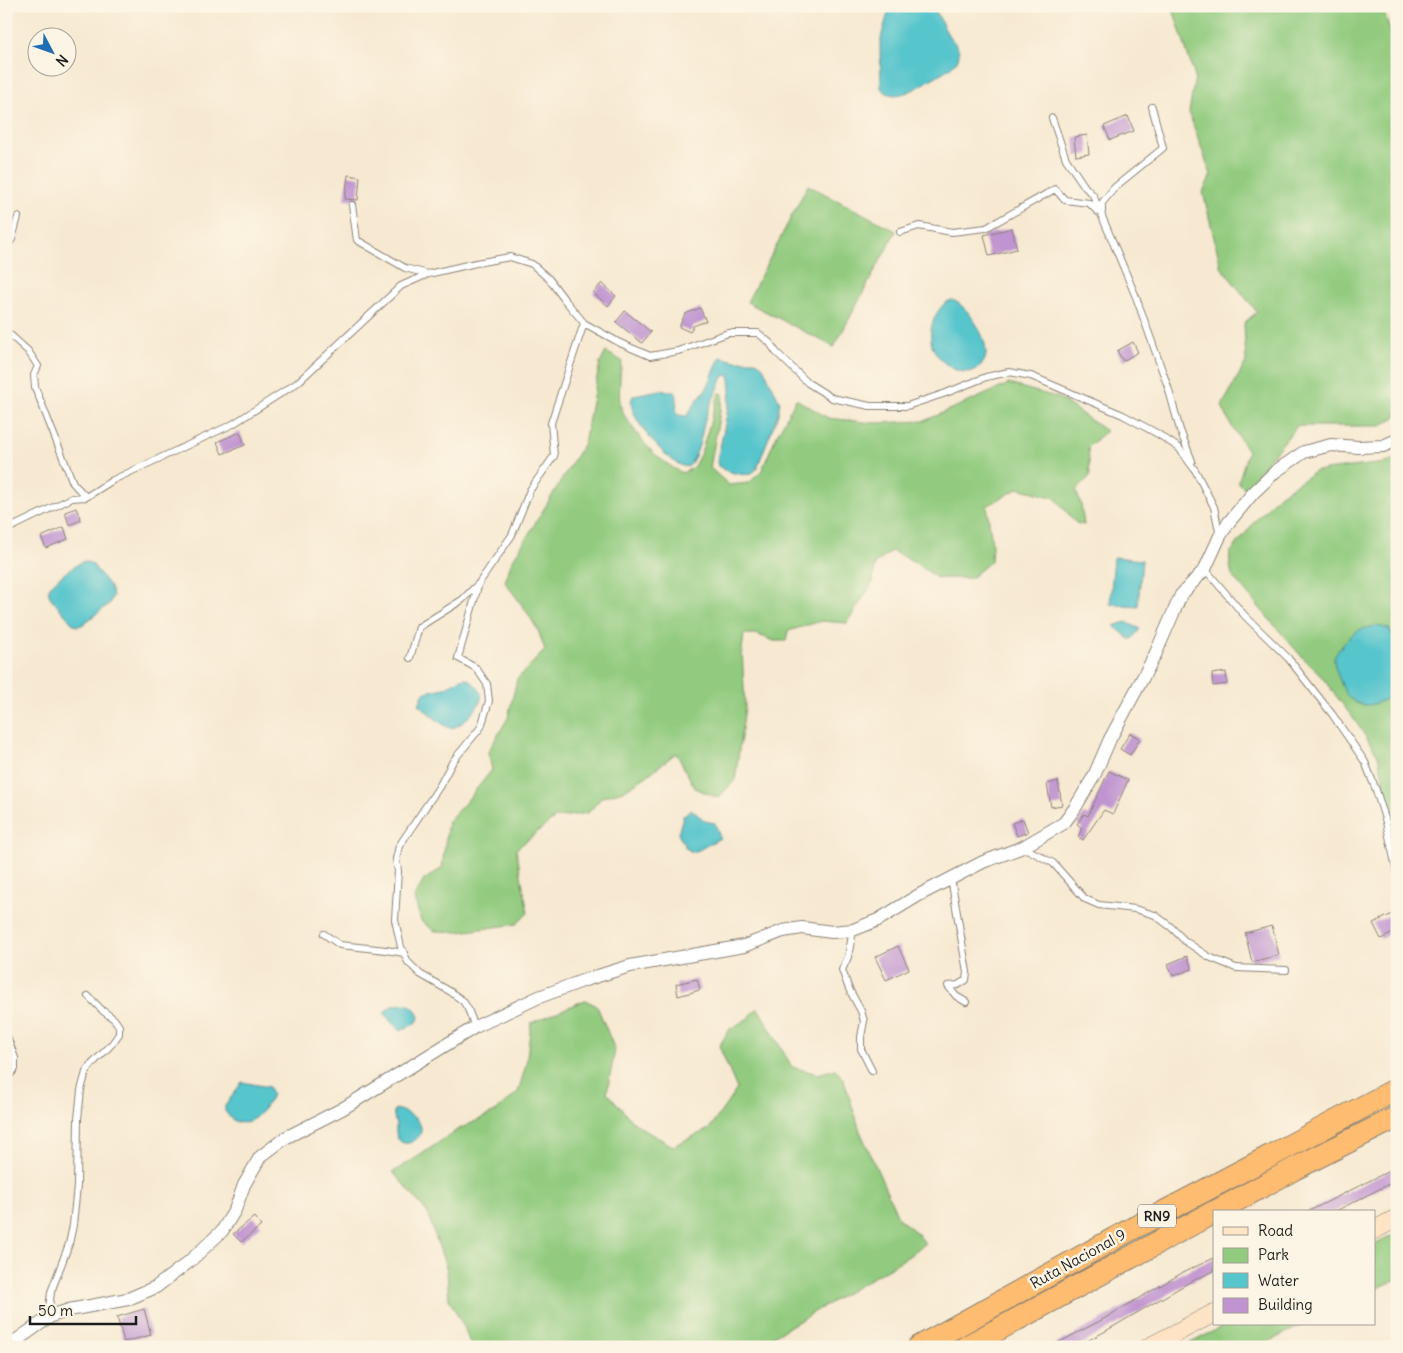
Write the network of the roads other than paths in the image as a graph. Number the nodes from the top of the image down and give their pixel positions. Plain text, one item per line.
1 (1152, 107) dead end
2 (1052, 118) dead end
3 (352, 205) dead end
4 (18, 217) dead end
5 (1102, 217) junction
6 (900, 232) dead end
7 (6, 248) edge
8 (428, 274) junction
9 (584, 323) junction
10 (6, 331) edge
11 (1397, 440) edge
12 (1195, 470) junction
13 (86, 497) junction
14 (6, 530) edge
15 (1220, 536) junction
16 (1204, 568) junction
17 (479, 583) junction
18 (410, 658) dead end
19 (1023, 847) junction
20 (1397, 873) edge
21 (951, 878) junction
22 (853, 930) junction
23 (324, 934) dead end
24 (404, 954) junction
25 (1286, 970) dead end
26 (88, 996) dead end
27 (966, 1002) dead end
28 (475, 1026) junction
29 (6, 1034) edge
30 (872, 1071) dead end
31 (6, 1079) edge
32 (1397, 1089) edge
33 (1397, 1117) edge
34 (1219, 1210) edge
35 (1213, 1213) edge
36 (1397, 1218) edge
37 (1376, 1229) edge
38 (1213, 1314) edge
39 (45, 1320) junction
40 (7, 1347) edge
41 (919, 1347) edge
42 (966, 1347) edge
43 (1149, 1347) edge

1 - 5 lane
2 - 5 lane
3 - 8 lane
4 - 7 lane
5 - 6 lane
5 - 12 lane
8 - 9 lane
8 - 13 lane
9 - 12 lane
9 - 17 lane
10 - 13 lane
11 - 15 street
12 - 15 lane
13 - 14 lane
15 - 16 street
16 - 19 street
16 - 20 lane
17 - 18 lane
17 - 24 lane
19 - 21 street
19 - 25 lane
21 - 22 street
21 - 27 lane
22 - 28 street
22 - 30 lane
23 - 24 lane
24 - 28 lane
26 - 39 lane
28 - 39 street
29 - 31 lane
32 - 41 highway, Ruta Nacional 9 / RN9
33 - 34 highway, Ruta Nacional 9 / RN9
35 - 42 highway, Ruta Nacional 9 / RN9
36 - 37 street
38 - 43 street
39 - 40 street

